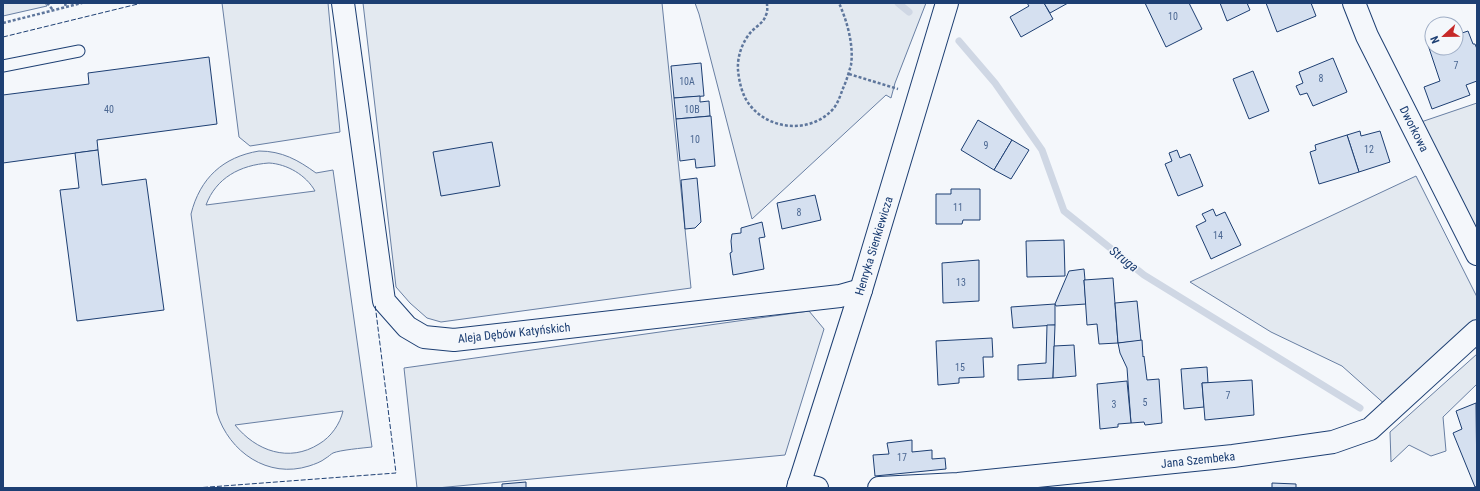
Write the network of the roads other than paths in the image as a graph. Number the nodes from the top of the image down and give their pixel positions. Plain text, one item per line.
1 (344, 3) edge
2 (947, 3) edge
3 (1354, 3) edge
4 (79, 51) dead end
5 (3, 66) edge
6 (1477, 254) edge
7 (861, 290) junction
8 (1477, 331) edge
9 (805, 487) edge
10 (879, 488) edge

1 - 7 street, Aleja Dębów Katyńskich
2 - 7 street, Henryka Sienkiewicza
3 - 6 street, Dworkowa
4 - 5 lane
7 - 9 street, Henryka Sienkiewicza
8 - 10 street, Jana Szembeka

